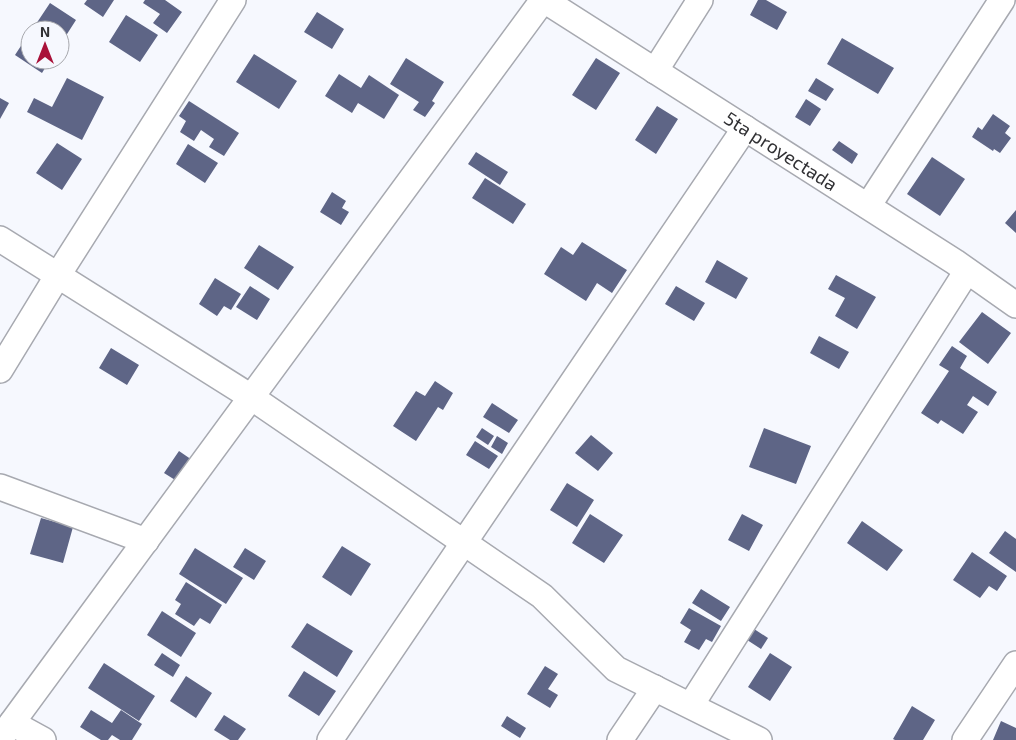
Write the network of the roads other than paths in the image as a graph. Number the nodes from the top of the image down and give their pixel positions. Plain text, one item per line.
1 (233, 0) edge
2 (544, 0) edge
3 (700, 0) edge
4 (1002, 0) edge
5 (656, 71) junction
6 (745, 128) junction
7 (868, 206) junction
8 (0, 239) edge
9 (967, 271) junction
10 (58, 275) junction
11 (1016, 306) edge
12 (0, 370) edge
13 (251, 397) junction
14 (0, 487) edge
15 (146, 541) junction
16 (465, 542) junction
17 (1016, 664) edge
18 (655, 688) junction
19 (691, 705) junction
20 (6, 731) edge
21 (43, 740) edge
22 (330, 740) edge
23 (620, 740) edge
24 (759, 740) edge
25 (965, 740) edge

1 - 10 street
2 - 5 street, 5ta proyectada
2 - 13 street
3 - 5 street
4 - 7 street
5 - 6 street, 5ta proyectada
6 - 7 street, 5ta proyectada
6 - 16 street
7 - 9 street, 5ta proyectada
8 - 10 street
9 - 11 street, 5ta proyectada
9 - 19 street
10 - 12 street
10 - 13 street
13 - 15 street
13 - 16 street
14 - 15 street
15 - 20 street
16 - 18 street
16 - 22 street
17 - 25 street
18 - 19 street
18 - 23 street
19 - 24 street
20 - 21 street

